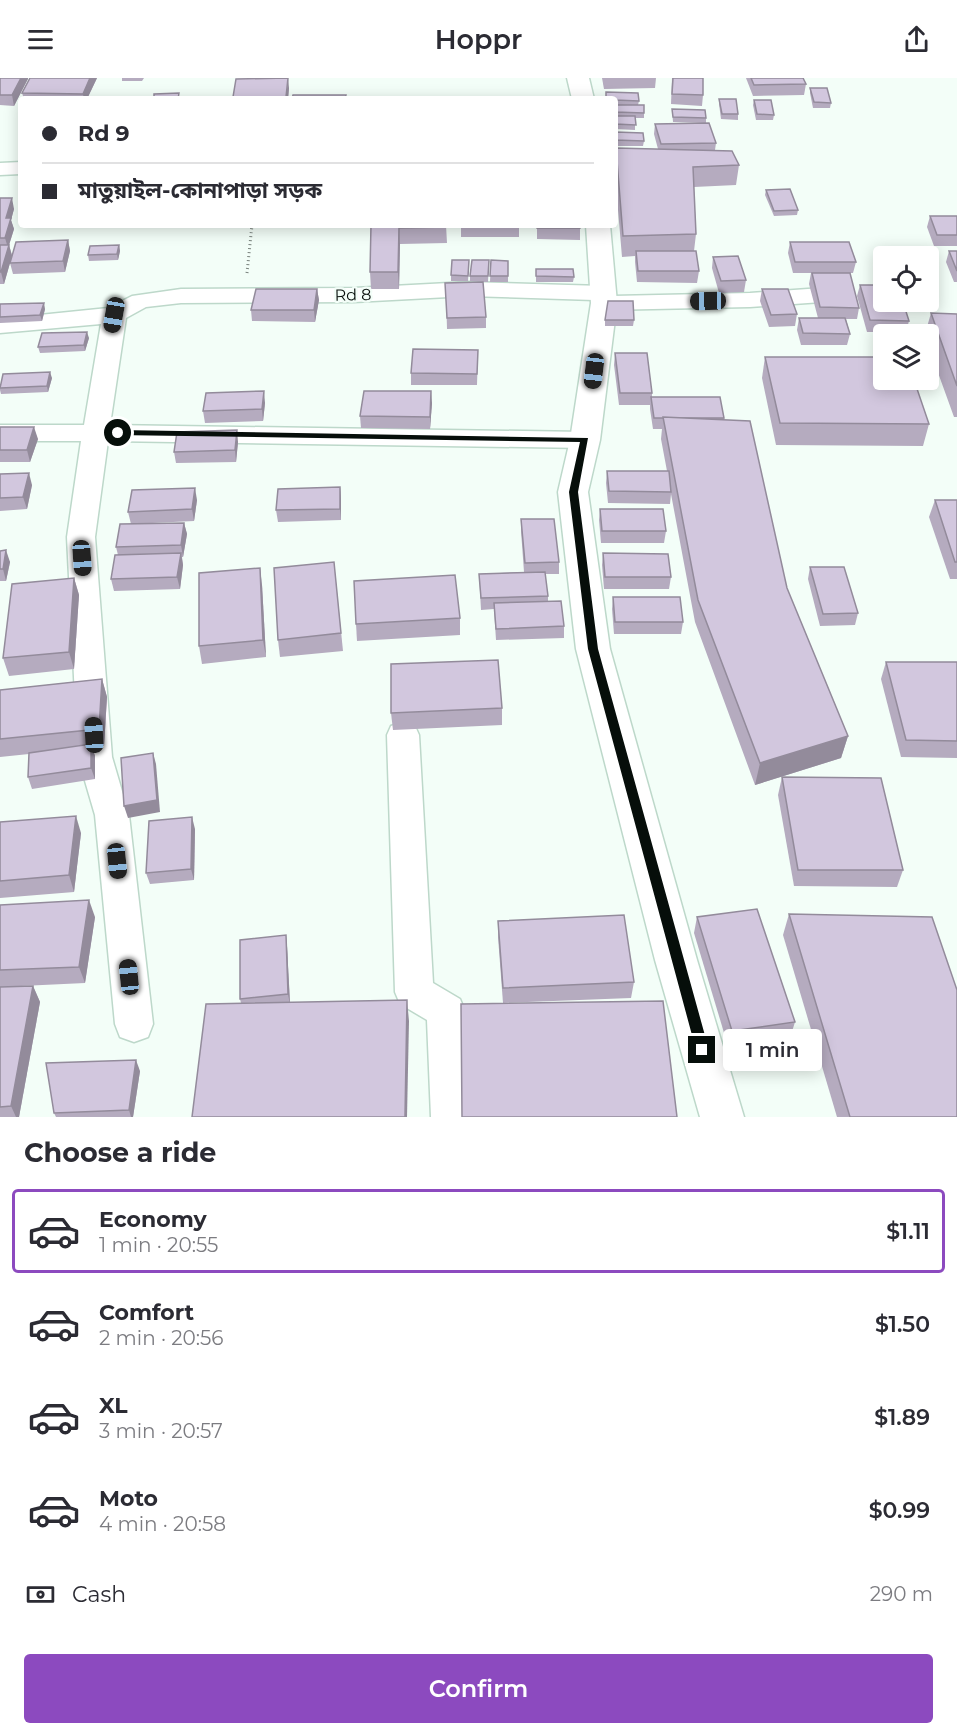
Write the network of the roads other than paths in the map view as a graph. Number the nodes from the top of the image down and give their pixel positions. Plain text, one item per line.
1 (578, 78) edge
2 (582, 96) edge
3 (18, 168) edge
4 (0, 169) edge
5 (598, 228) edge
6 (836, 294) edge
7 (603, 298) junction
8 (114, 315) junction
9 (0, 326) edge
10 (0, 433) edge
11 (96, 433) junction
12 (585, 440) junction
13 (403, 735) edge
14 (134, 1024) dead end
15 (451, 1117) edge
16 (722, 1117) edge

1 - 2 main road
3 - 4 street
5 - 7 main road
6 - 7 street, Rd 8
7 - 8 street, Rd 8
7 - 12 main road
8 - 9 street, Rd 8
8 - 11 street
10 - 11 street
11 - 12 street
11 - 14 street
12 - 16 main road
13 - 15 street

